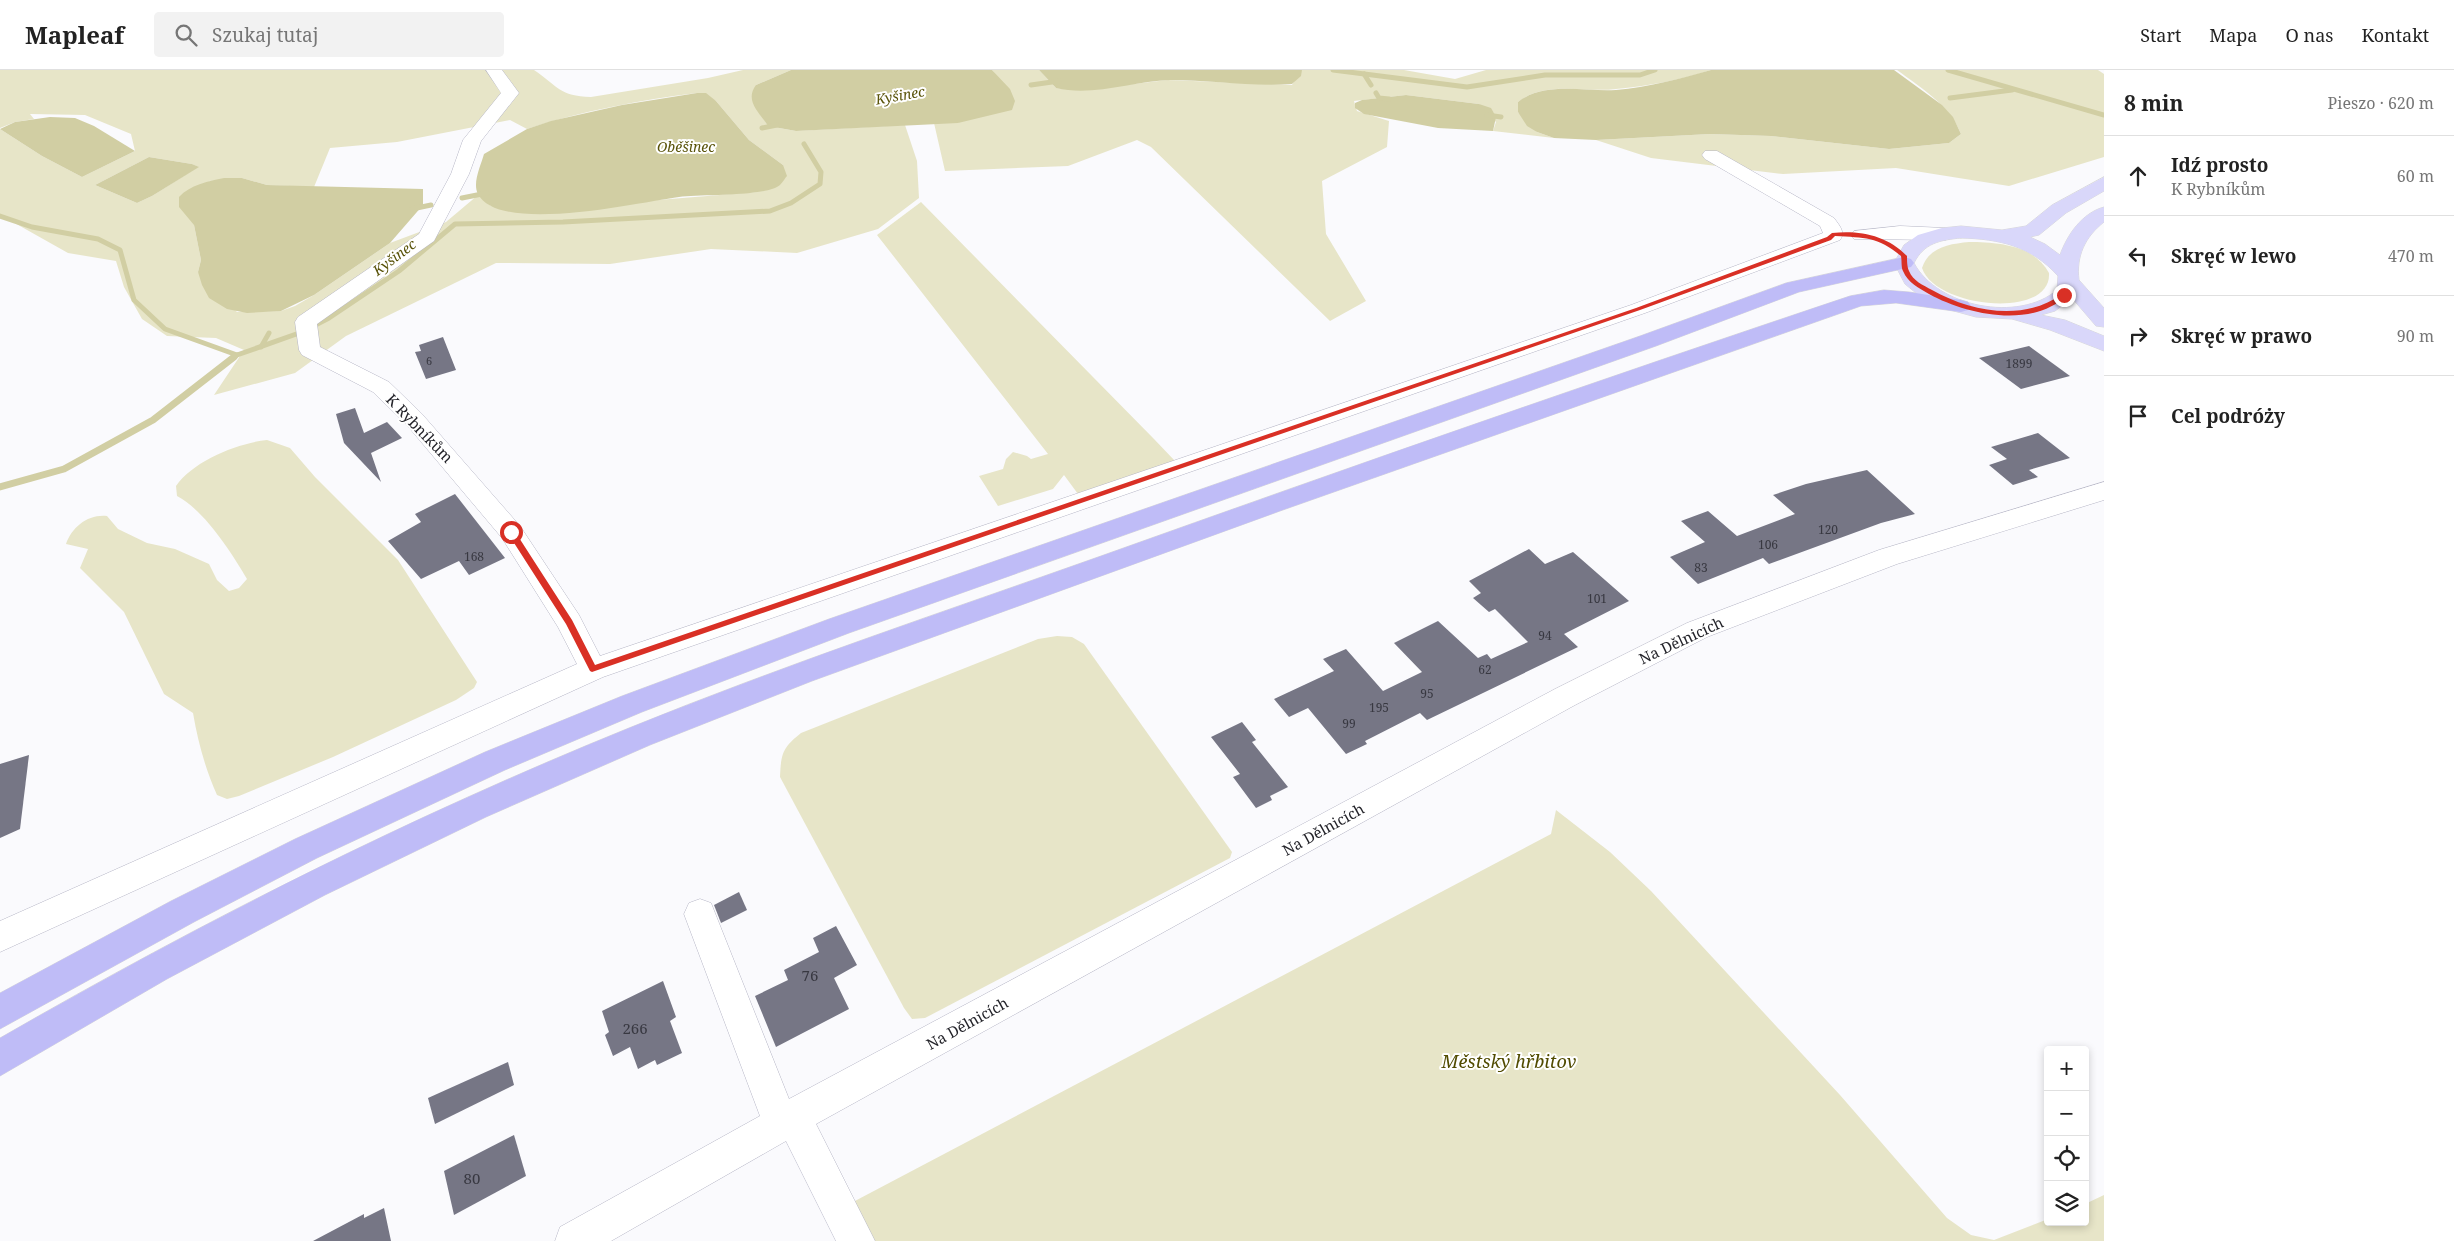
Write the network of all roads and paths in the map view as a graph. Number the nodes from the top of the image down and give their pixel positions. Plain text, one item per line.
1 (494, 70) edge
2 (1711, 156) dead end
3 (2104, 183) edge
4 (2104, 213) edge
5 (1834, 234) junction
6 (1945, 234) junction
7 (1861, 235) junction
8 (2005, 235) junction
9 (1904, 261) junction
10 (2069, 279) junction
11 (1962, 306) junction
12 (2006, 314) junction
13 (2104, 321) edge
14 (2104, 344) edge
15 (2104, 491) edge
16 (592, 669) junction
17 (700, 914) dead end
18 (0, 937) edge
19 (0, 1012) edge
20 (0, 1058) edge
21 (787, 1121) junction
22 (574, 1241) edge
23 (856, 1241) edge

1 - 16 street, K Rybníkům
2 - 5 street
3 - 8 main road
4 - 10 main road
5 - 7 street
5 - 16 street
6 - 7 street
6 - 8 main road
6 - 9 main road
7 - 9 street
8 - 10 main road
9 - 11 main road
9 - 19 highway
10 - 12 main road
10 - 13 main road
11 - 12 main road
11 - 20 highway
12 - 14 main road
15 - 21 street, Na Dělnicích
16 - 18 street
17 - 21 street
21 - 22 street, Na Dělnicích
21 - 23 street

